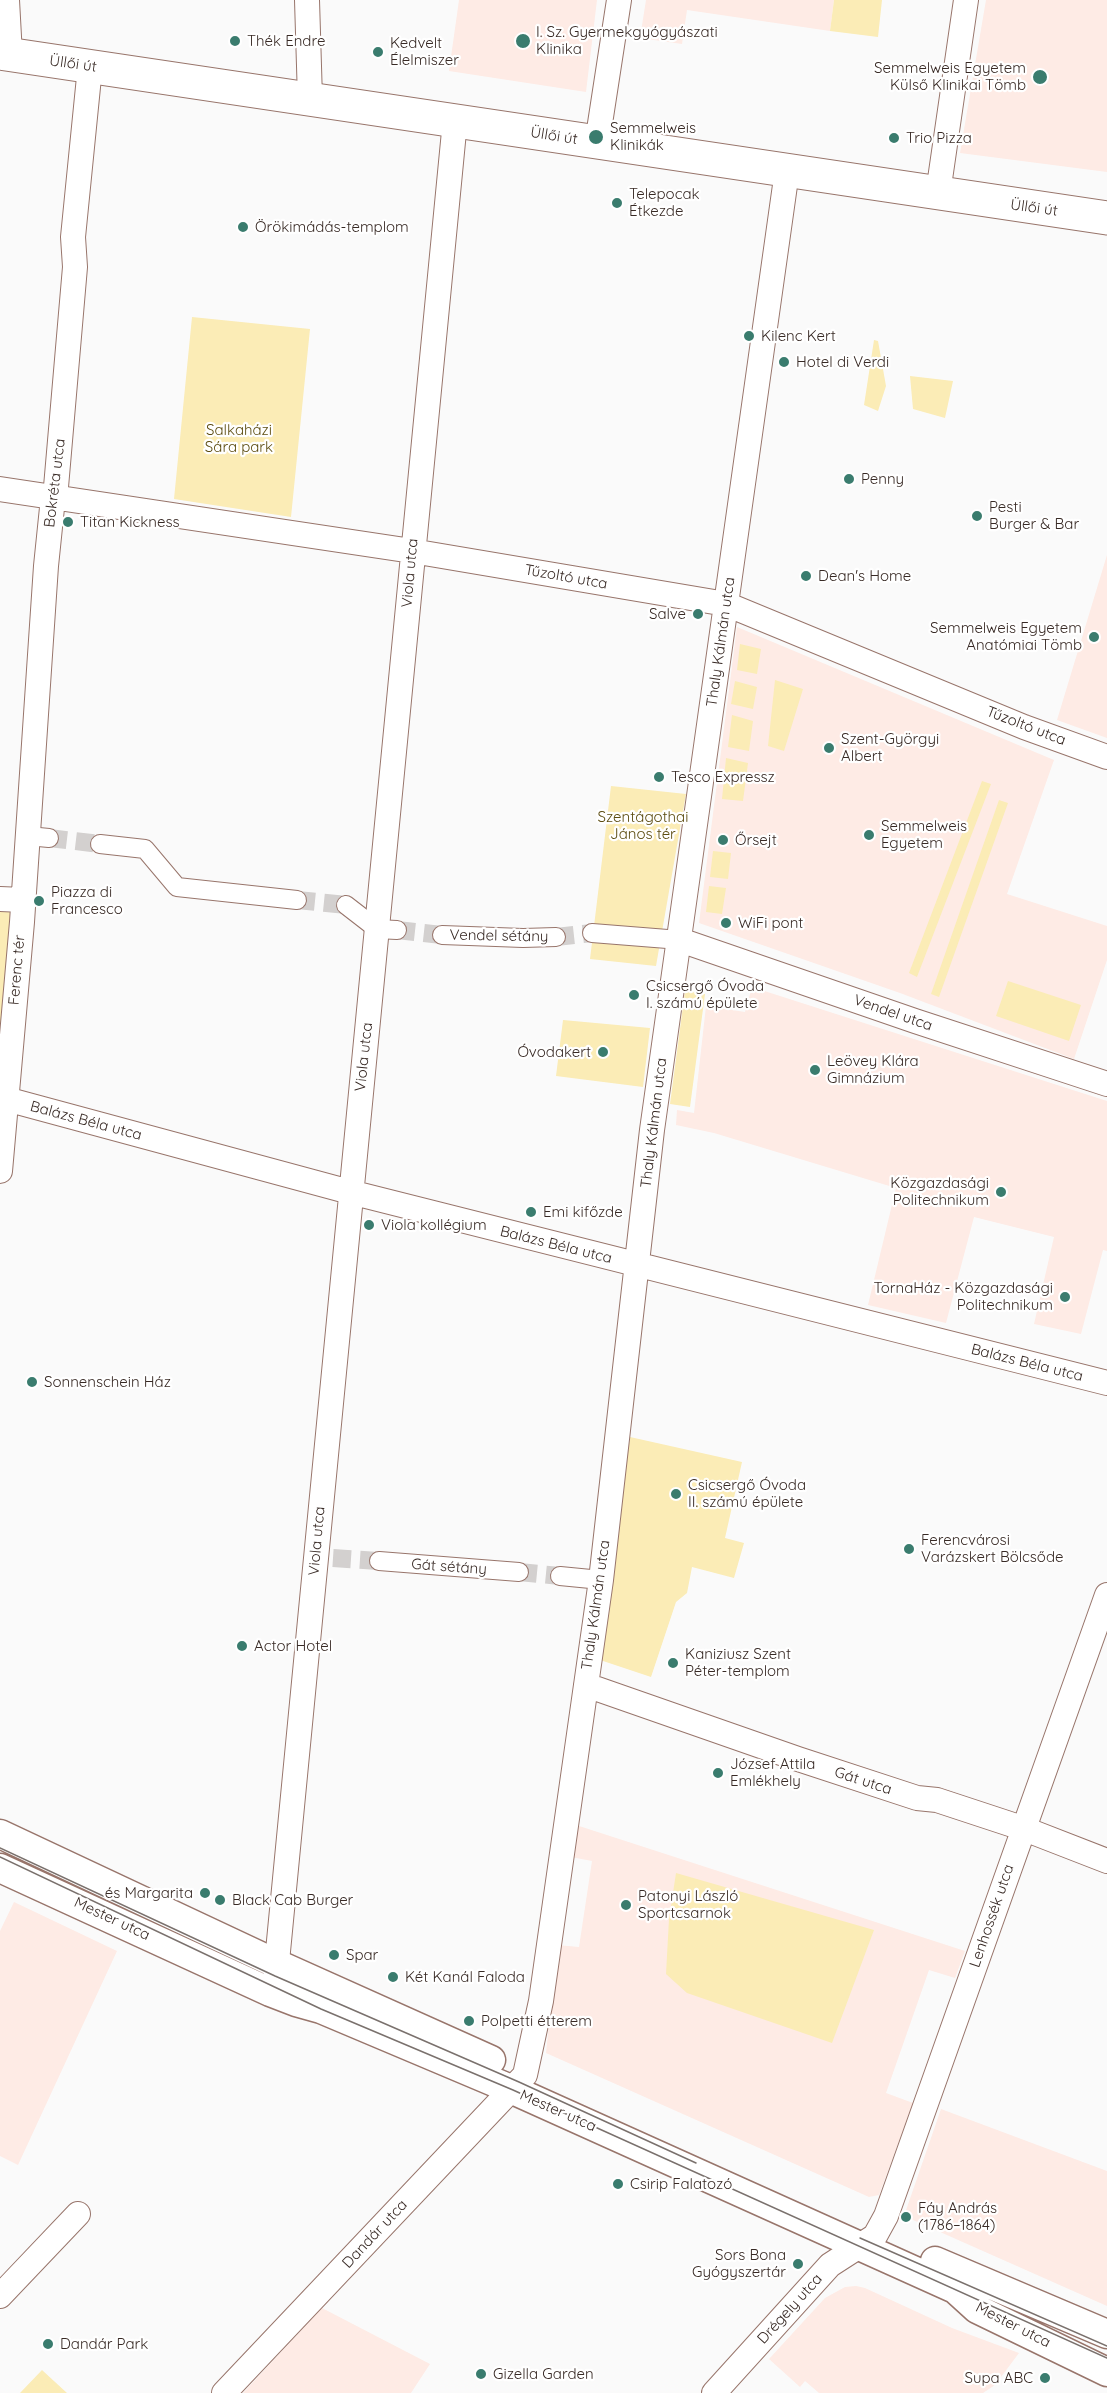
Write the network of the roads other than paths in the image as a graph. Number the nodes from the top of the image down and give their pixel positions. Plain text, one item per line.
1 (7, 0) edge
2 (307, 0) edge
3 (619, 0) edge
4 (966, 0) edge
5 (5, 54) edge
6 (90, 67) junction
7 (310, 99) junction
8 (455, 121) junction
9 (597, 143) junction
10 (787, 171) junction
11 (938, 193) junction
12 (1107, 219) edge
13 (0, 489) edge
14 (53, 498) junction
15 (412, 551) junction
16 (726, 604) junction
17 (1107, 758) edge
18 (100, 844) tunnel mouth
19 (12, 899) edge
20 (297, 900) tunnel mouth
21 (346, 904) tunnel mouth
22 (387, 929) junction
23 (592, 933) tunnel mouth
24 (442, 934) tunnel mouth
25 (556, 937) tunnel mouth
26 (680, 940) junction
27 (1107, 1084) edge
28 (6, 1099) junction
29 (0, 1171) edge
30 (350, 1192) junction
31 (637, 1266) junction
32 (1107, 1383) edge
33 (379, 1561) tunnel mouth
34 (519, 1572) tunnel mouth
35 (560, 1576) tunnel mouth
36 (601, 1580) junction
37 (1107, 1595) edge
38 (586, 1685) junction
39 (1022, 1828) junction
40 (0, 1834) edge
41 (1107, 1861) edge
42 (0, 1868) edge
43 (277, 1964) junction
44 (270, 1992) junction
45 (519, 2082) junction
46 (78, 2214) dead end
47 (867, 2241) junction
48 (0, 2296) edge
49 (1107, 2334) edge
50 (1107, 2372) edge
51 (224, 2393) edge
52 (714, 2393) edge

1 - 5 street
2 - 7 street
3 - 9 street
4 - 11 street
5 - 6 main road, Üllői út
6 - 7 main road, Üllői út
6 - 14 street, Bokréta utca
7 - 8 main road, Üllői út
8 - 9 main road, Üllői út
8 - 15 street, Viola utca
9 - 10 main road, Üllői út
10 - 11 main road, Üllői út
10 - 16 street, Thaly Kálmán utca
11 - 12 main road, Üllői út
13 - 14 street, Tűzoltó utca
14 - 15 street, Tűzoltó utca
14 - 19 street, Bokréta utca
15 - 16 street, Tűzoltó utca
15 - 22 street, Viola utca
16 - 17 street, Tűzoltó utca
16 - 26 street, Thaly Kálmán utca
18 - 20 street
19 - 28 street, Ferenc tér
21 - 22 street
22 - 30 street, Viola utca
23 - 26 street
24 - 25 street, Vendel sétány
26 - 27 street, Vendel utca
26 - 31 street, Thaly Kálmán utca
28 - 29 street, Ferenc tér
28 - 30 street, Balázs Béla utca
30 - 31 street, Balázs Béla utca
30 - 43 street, Viola utca
31 - 32 street, Balázs Béla utca
31 - 36 street, Thaly Kálmán utca
33 - 34 street, Gát sétány
35 - 36 street
36 - 38 street, Thaly Kálmán utca
37 - 39 street, Lenhossék utca
38 - 39 street, Gát utca
38 - 45 street, Thaly Kálmán utca
39 - 41 street, Gát utca
39 - 47 street, Lenhossék utca
40 - 43 street, Mester utca
42 - 44 street, Mester utca
43 - 44 street, Viola utca
43 - 45 street, Mester utca
44 - 45 street, Mester utca
45 - 47 street, Mester utca
45 - 51 street, Dandár utca
46 - 48 street
47 - 49 street, Mester utca
47 - 50 street, Mester utca
47 - 52 street, Drégely utca

